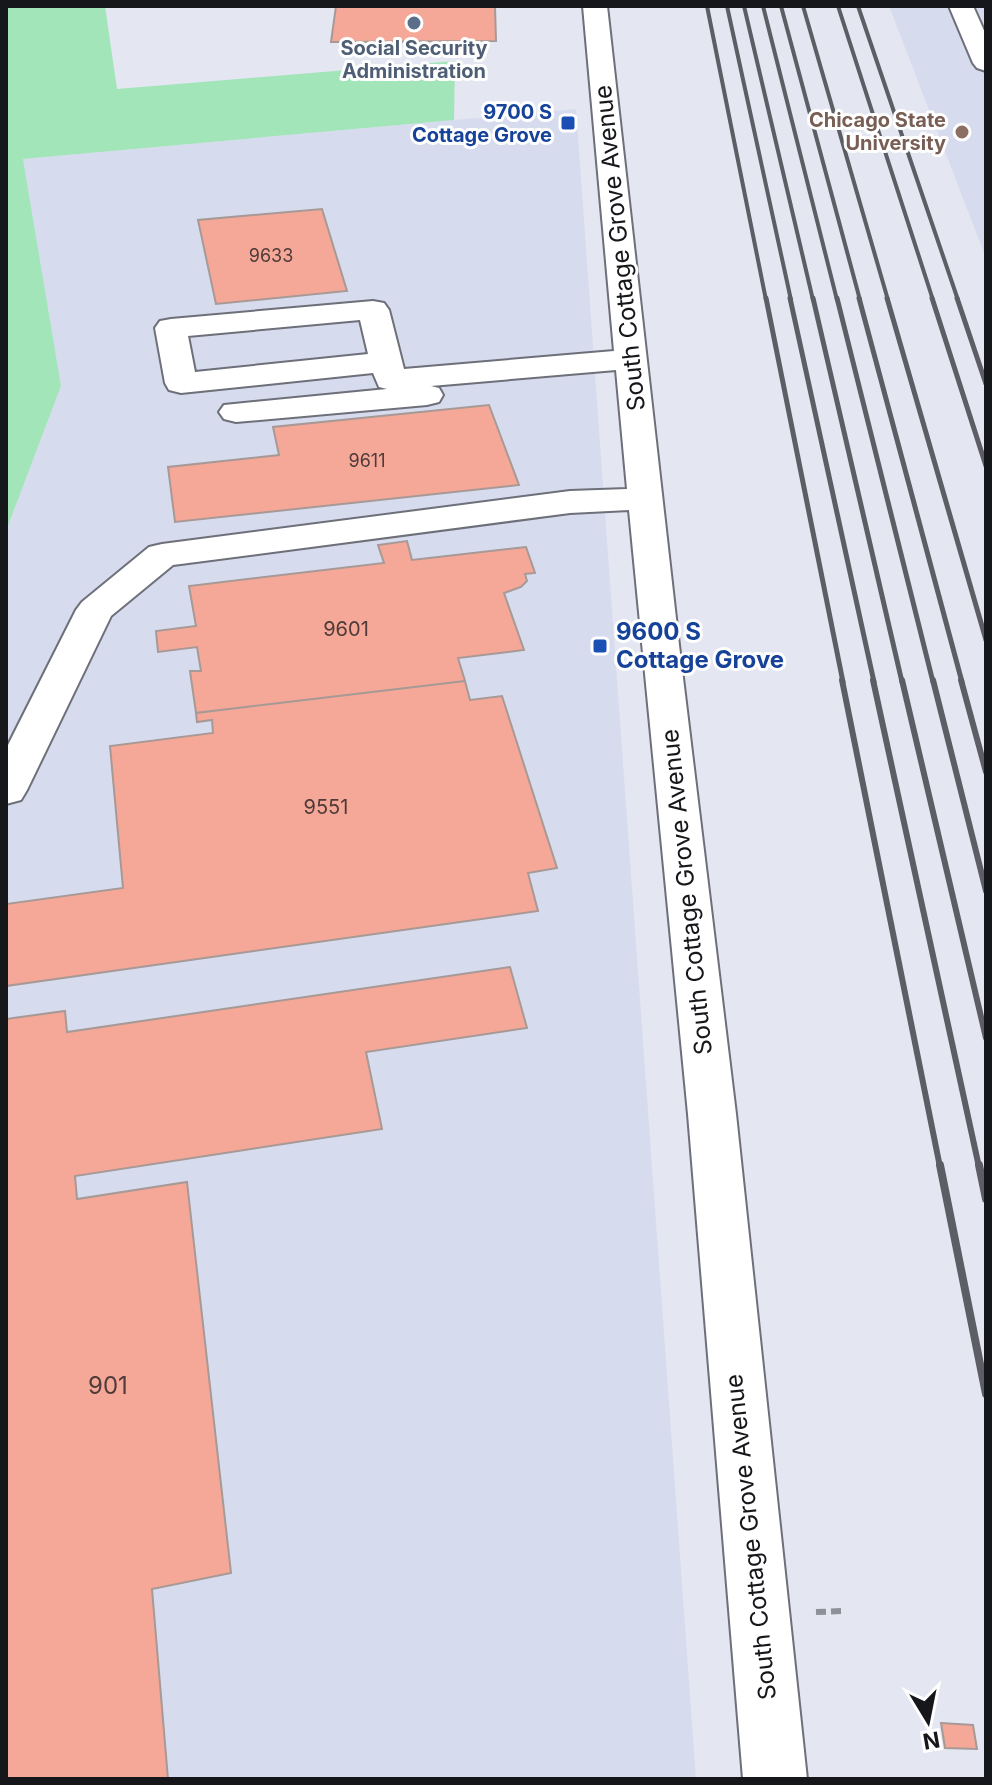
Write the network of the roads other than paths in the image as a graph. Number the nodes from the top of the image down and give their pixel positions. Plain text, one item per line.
1 (595, 6) edge
2 (961, 6) edge
3 (986, 63) edge
4 (386, 362) junction
5 (632, 373) junction
6 (236, 412) dead end
7 (645, 499) junction
8 (6, 790) edge
9 (775, 1779) edge

1 - 5 street, South Cottage Grove Avenue
2 - 3 street
4 - 4 street
4 - 5 street
5 - 6 street
5 - 7 street, South Cottage Grove Avenue
7 - 8 street
7 - 9 street, South Cottage Grove Avenue

